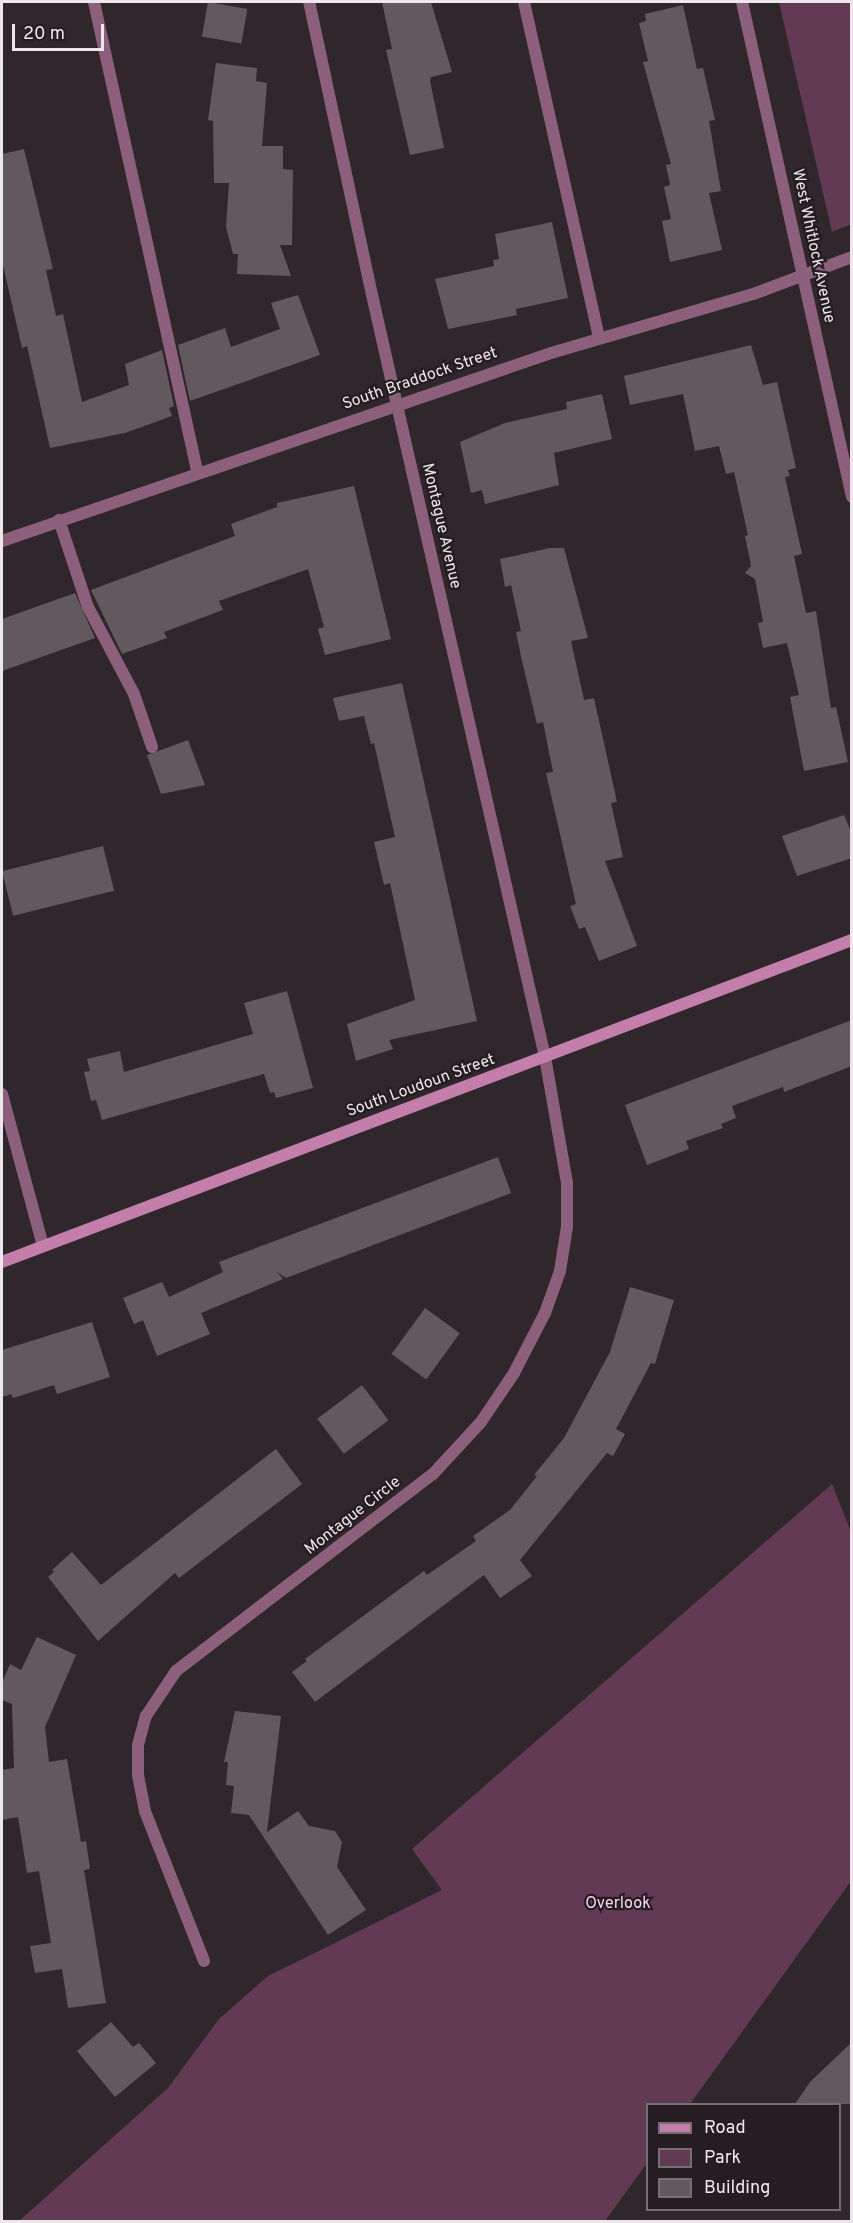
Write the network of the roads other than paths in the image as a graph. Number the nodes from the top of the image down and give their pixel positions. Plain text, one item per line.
1 (94, 2) edge
2 (309, 2) edge
3 (524, 2) edge
4 (742, 2) edge
5 (852, 258) edge
6 (803, 276) junction
7 (599, 338) junction
8 (397, 404) junction
9 (196, 471) junction
10 (852, 497) edge
11 (59, 519) junction
12 (2, 539) edge
13 (152, 747) dead end
14 (852, 940) edge
15 (545, 1057) junction
16 (2, 1094) edge
17 (43, 1246) junction
18 (2, 1262) edge
19 (204, 1961) dead end

1 - 9 street
2 - 8 street, Montague Avenue
3 - 7 street
4 - 6 street, West Whitlock Avenue
5 - 6 street, South Braddock Street
6 - 7 street, South Braddock Street
6 - 10 street, West Whitlock Avenue
7 - 8 street, South Braddock Street
8 - 9 street, South Braddock Street
8 - 15 street, Montague Avenue
9 - 11 street, South Braddock Street
11 - 12 street, South Braddock Street
11 - 13 street
14 - 15 street, South Loudoun Street
15 - 17 street, South Loudoun Street
15 - 19 street, Montague Circle
16 - 17 street
17 - 18 street, South Loudoun Street

